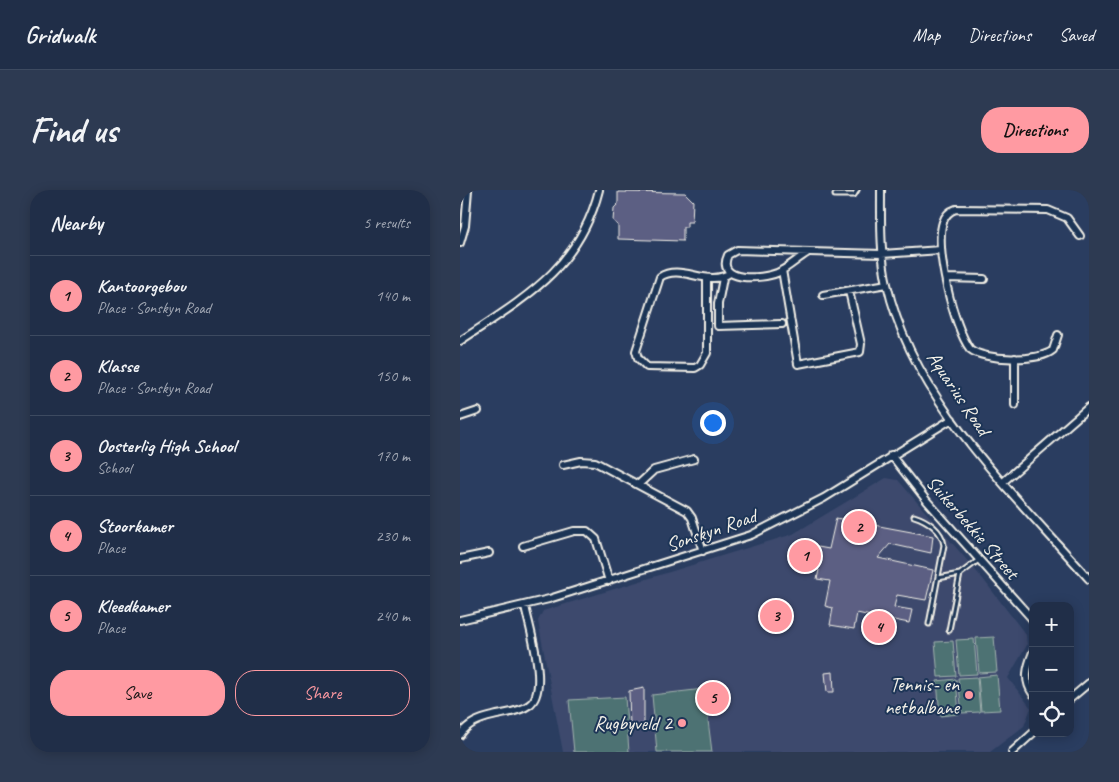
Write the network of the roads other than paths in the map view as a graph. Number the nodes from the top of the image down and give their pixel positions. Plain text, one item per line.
1 (468, 190) edge
2 (599, 190) edge
3 (857, 190) edge
4 (881, 190) edge
5 (835, 195) dead end
6 (1080, 236) dead end
7 (460, 243) edge
8 (940, 250) junction
9 (807, 253) junction
10 (882, 254) junction
11 (782, 270) junction
12 (730, 273) junction
13 (723, 278) junction
14 (946, 278) junction
15 (707, 279) junction
16 (984, 279) dead end
17 (887, 284) junction
18 (849, 291) junction
19 (823, 295) dead end
20 (782, 324) dead end
21 (1058, 335) dead end
22 (460, 342) edge
23 (1015, 358) junction
24 (1015, 405) dead end
25 (1089, 407) edge
26 (478, 411) dead end
27 (460, 417) edge
28 (952, 419) junction
29 (891, 455) junction
30 (694, 459) dead end
31 (563, 465) dead end
32 (1003, 482) junction
33 (639, 484) junction
34 (914, 516) dead end
35 (523, 546) dead end
36 (703, 551) junction
37 (489, 553) dead end
38 (460, 559) edge
39 (980, 559) junction
40 (960, 574) junction
41 (938, 578) junction
42 (1089, 579) edge
43 (609, 581) junction
44 (525, 606) junction
45 (1029, 615) edge
46 (460, 620) edge
47 (930, 624) dead end
48 (949, 630) dead end
49 (1029, 666) edge
50 (1089, 683) edge
51 (1029, 689) edge
52 (1074, 696) edge
53 (460, 734) edge
54 (1029, 737) edge
55 (1013, 752) edge

1 - 7 street
2 - 22 street
3 - 5 lane
4 - 10 street, Aquarius Road
6 - 8 street
8 - 10 street
8 - 14 street
9 - 10 street
9 - 11 street
9 - 12 street
10 - 17 street, Aquarius Road
11 - 12 street
11 - 18 street
12 - 13 street
13 - 15 street
13 - 20 street
14 - 16 street
14 - 23 street
15 - 15 street
17 - 18 street
17 - 28 street, Aquarius Road
18 - 19 street
21 - 23 street
23 - 24 street
25 - 32 street
26 - 27 street
28 - 29 street, Sonskyn Road
28 - 32 street, Aquarius Road
29 - 36 street, Sonskyn Road
29 - 39 street, Suikerbekkie Street
30 - 33 street
31 - 33 street
32 - 42 street, Aquarius Road
33 - 36 street
34 - 41 lane
35 - 43 street
36 - 43 street, Sonskyn Road
37 - 38 street
39 - 40 lane
39 - 45 street, Suikerbekkie Street
40 - 41 lane
40 - 48 lane
41 - 47 lane
43 - 44 street, Sonskyn Road
44 - 46 street, Sonskyn Road
44 - 53 street
49 - 51 street
50 - 52 street
54 - 55 street

